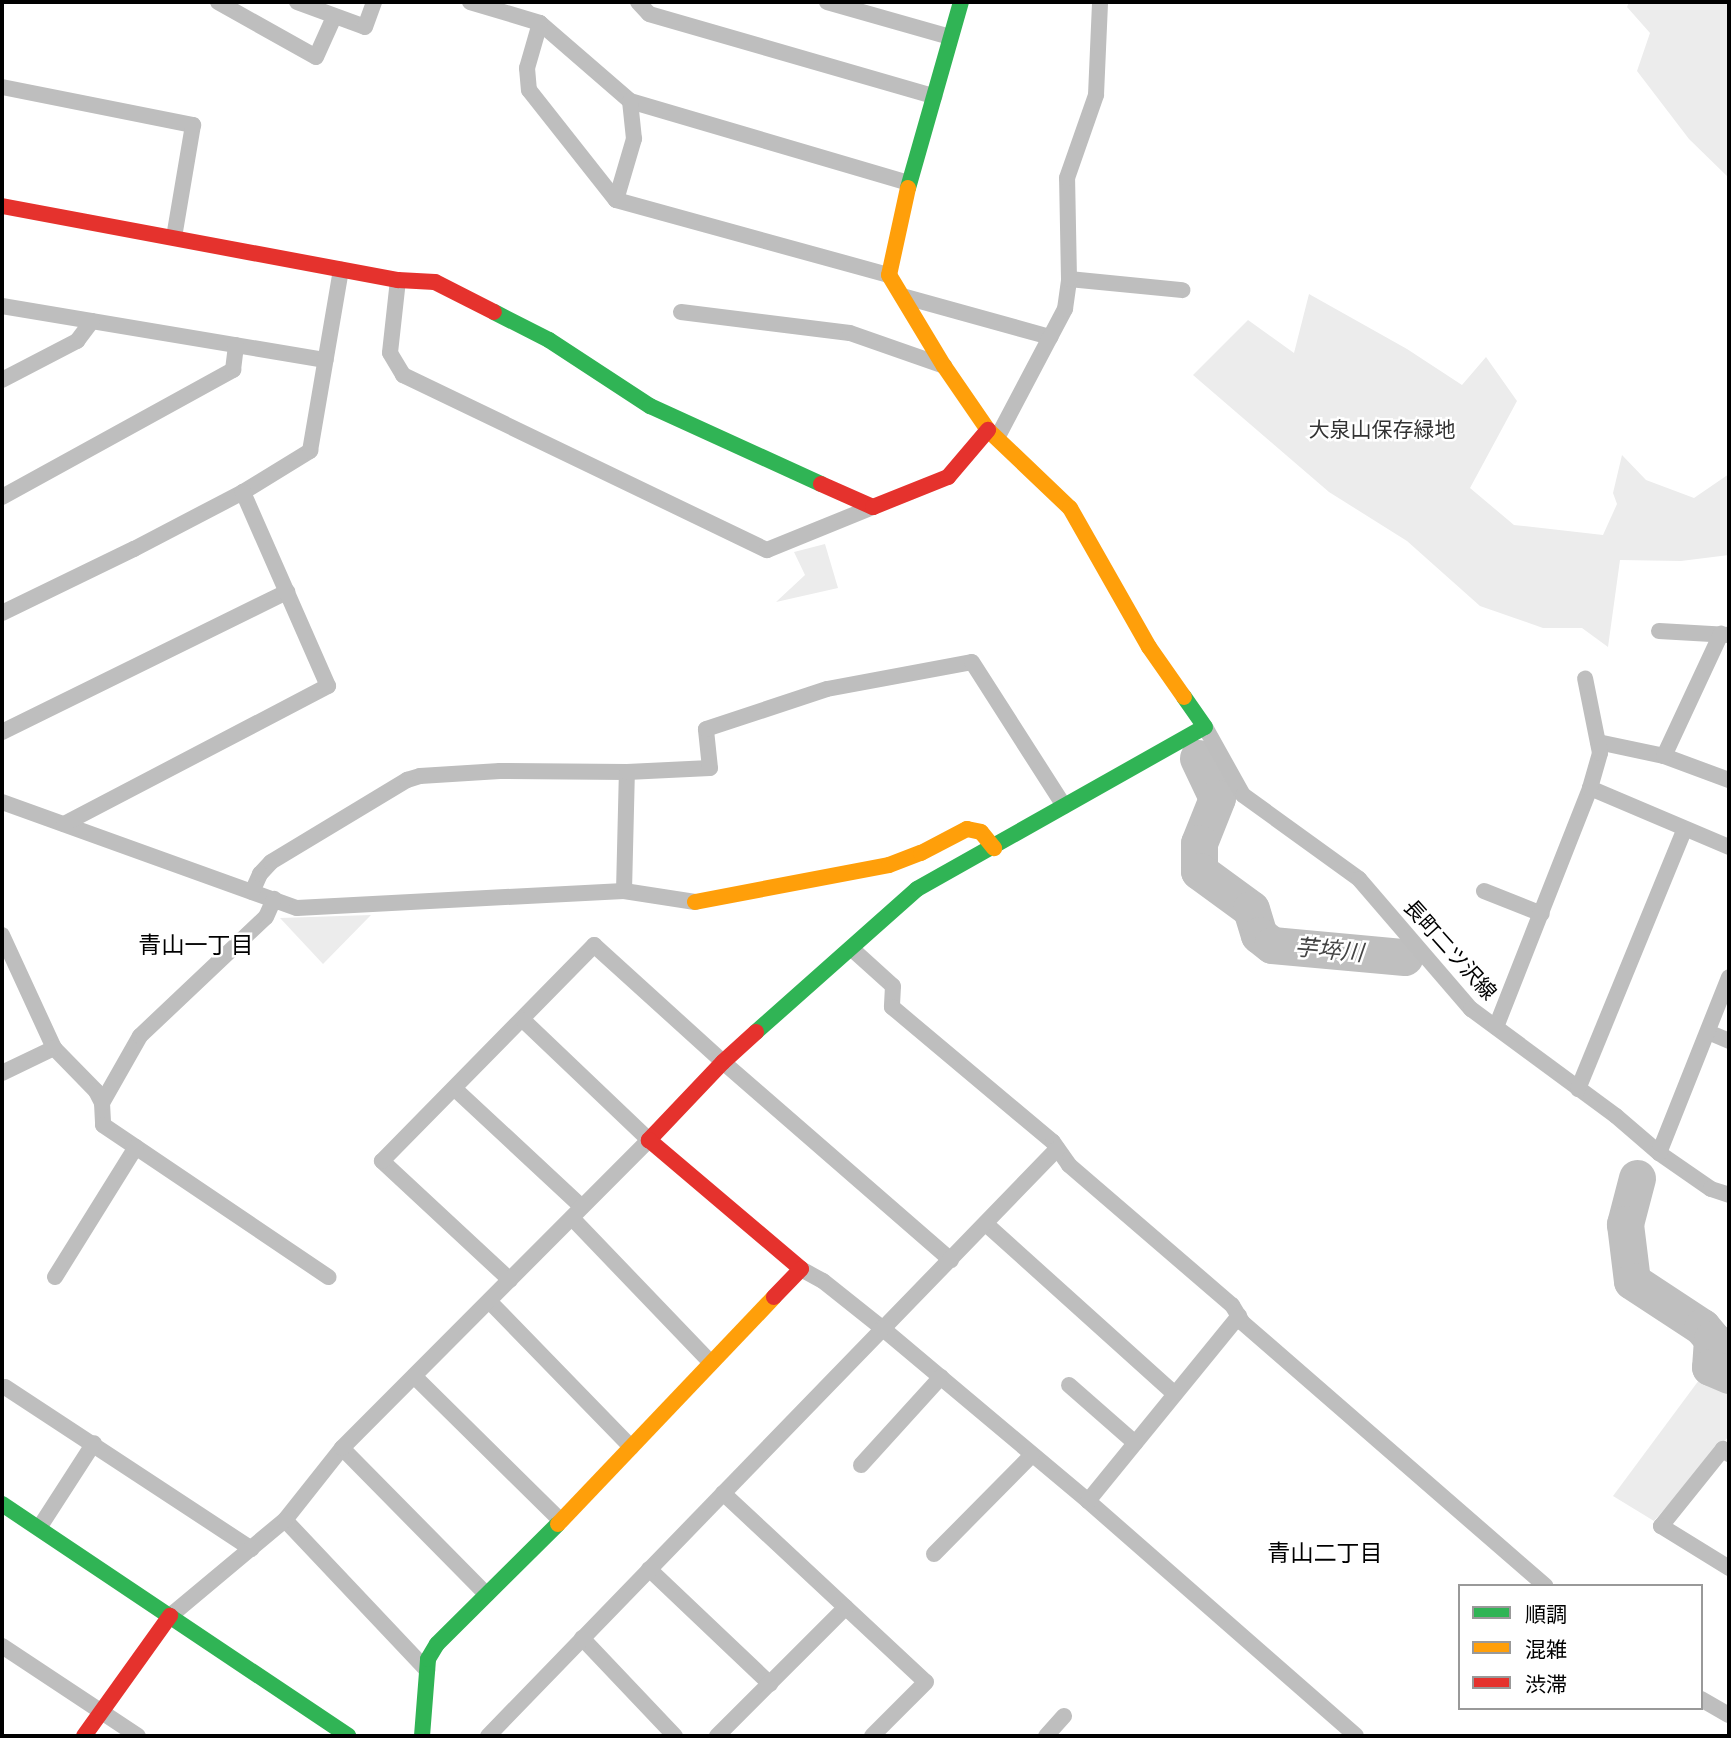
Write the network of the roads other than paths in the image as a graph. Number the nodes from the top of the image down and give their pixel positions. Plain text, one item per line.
1 (218, 2) edge
2 (297, 2) edge
3 (374, 2) edge
4 (470, 2) edge
5 (638, 2) edge
6 (961, 2) edge
7 (1100, 2) edge
8 (833, 3) edge
9 (334, 17) junction
10 (540, 23) junction
11 (950, 37) junction
12 (2, 87) edge
13 (934, 96) junction
14 (630, 101) junction
15 (909, 183) junction
16 (616, 200) junction
17 (2, 206) edge
18 (174, 237) junction
19 (341, 270) junction
20 (889, 275) junction
21 (1069, 279) junction
22 (398, 280) junction
23 (1182, 290) dead end
24 (902, 296) junction
25 (2, 306) edge
26 (681, 312) dead end
27 (92, 321) junction
28 (1049, 337) junction
29 (236, 345) junction
30 (326, 360) junction
31 (944, 366) junction
32 (2, 380) edge
33 (993, 434) junction
34 (243, 492) junction
35 (2, 496) edge
36 (873, 507) junction
37 (287, 592) junction
38 (2, 613) edge
39 (1659, 631) dead end
40 (1725, 634) edge
41 (1586, 678) dead end
42 (1205, 727) junction
43 (2, 732) edge
44 (1598, 742) junction
45 (1664, 756) junction
46 (627, 772) junction
47 (1729, 780) edge
48 (1590, 788) junction
49 (2, 802) edge
50 (1064, 806) junction
51 (64, 824) junction
52 (1684, 830) junction
53 (1729, 847) edge
54 (994, 848) junction
55 (624, 891) junction
56 (1484, 891) dead end
57 (253, 892) junction
58 (274, 900) junction
59 (1542, 914) junction
60 (2, 935) edge
61 (852, 949) junction
62 (6, 956) edge
63 (1729, 977) edge
64 (523, 1020) junction
65 (1496, 1027) junction
66 (1709, 1032) junction
67 (1729, 1041) edge
68 (54, 1048) junction
69 (723, 1062) junction
70 (2, 1073) edge
71 (455, 1089) junction
72 (1578, 1089) junction
73 (102, 1103) junction
74 (649, 1140) junction
75 (136, 1147) junction
76 (1057, 1149) junction
77 (1659, 1153) junction
78 (1729, 1195) edge
79 (577, 1212) junction
80 (986, 1224) junction
81 (951, 1260) junction
82 (801, 1269) junction
83 (55, 1277) dead end
84 (328, 1277) dead end
85 (510, 1280) junction
86 (489, 1301) junction
87 (1239, 1316) junction
88 (882, 1328) junction
89 (711, 1363) junction
90 (414, 1376) junction
91 (941, 1377) junction
92 (1069, 1385) dead end
93 (5, 1387) dead end
94 (1175, 1394) junction
95 (94, 1443) junction
96 (1135, 1443) junction
97 (631, 1447) junction
98 (342, 1448) junction
99 (1729, 1454) edge
100 (1032, 1455) junction
101 (861, 1465) dead end
102 (723, 1493) junction
103 (1088, 1501) junction
104 (2, 1504) edge
105 (285, 1520) junction
106 (561, 1521) junction
107 (39, 1528) junction
108 (252, 1549) junction
109 (934, 1553) dead end
110 (1729, 1568) edge
111 (649, 1569) junction
112 (1544, 1584) edge
113 (487, 1595) junction
114 (846, 1607) junction
115 (170, 1616) junction
116 (582, 1638) junction
117 (2, 1646) edge
118 (427, 1670) junction
119 (770, 1684) junction
120 (1703, 1700) edge
121 (101, 1712) junction
122 (1729, 1715) edge
123 (1064, 1716) dead end
124 (84, 1736) edge
125 (138, 1736) edge
126 (348, 1736) edge
127 (422, 1736) edge
128 (488, 1736) edge
129 (675, 1736) edge
130 (717, 1736) edge
131 (872, 1736) edge
132 (1046, 1736) edge
133 (1356, 1736) edge

1 - 9 street
2 - 9 street
3 - 9 street
4 - 10 street
5 - 13 street
6 - 11 street
7 - 21 street
8 - 11 street
10 - 14 street
10 - 16 street
11 - 13 street
12 - 18 street
13 - 15 street
14 - 15 street
14 - 16 street
15 - 20 street
16 - 20 street
17 - 18 street
18 - 19 street
19 - 22 street
19 - 30 street
20 - 24 street
21 - 23 street
21 - 28 street
22 - 36 street
22 - 36 street
24 - 28 street
24 - 31 street
25 - 27 street
26 - 31 street
27 - 29 street
27 - 32 street
28 - 33 street
29 - 30 street
29 - 35 street
30 - 34 street
31 - 33 street
33 - 36 street
33 - 42 street
34 - 37 street
34 - 38 street
37 - 43 street
37 - 51 street
39 - 40 street
40 - 45 street
41 - 44 street
42 - 50 street
42 - 65 street, 長町二ツ沢線
44 - 45 street
44 - 48 street
45 - 47 street
46 - 50 street
46 - 55 street
46 - 57 street
48 - 52 street
48 - 59 street
49 - 51 street
50 - 54 street
51 - 57 street
52 - 53 street
52 - 72 street
54 - 55 street
54 - 61 street
55 - 58 street
56 - 59 street
57 - 58 street
58 - 73 street
59 - 65 street
60 - 62 street
61 - 69 street
61 - 76 street
62 - 68 street
63 - 66 street
64 - 69 street
64 - 71 street
64 - 74 street
65 - 72 street, 長町二ツ沢線
66 - 67 street
66 - 77 street
68 - 70 street
68 - 73 street
69 - 74 street
69 - 81 street
71 - 79 street
71 - 85 street
72 - 77 street, 長町二ツ沢線
73 - 75 street
74 - 79 street
74 - 82 street
75 - 83 street
75 - 84 street
76 - 80 street
76 - 87 street
77 - 78 street, 長町二ツ沢線
79 - 85 street
79 - 89 street
80 - 81 street
80 - 94 street
81 - 88 street
82 - 88 street
82 - 89 street
85 - 86 street
86 - 90 street
86 - 97 street
87 - 94 street
87 - 112 street
88 - 91 street
88 - 102 street
89 - 97 street
90 - 98 street
90 - 106 street
91 - 100 street
91 - 101 street
92 - 96 street
93 - 95 street
94 - 96 street
95 - 107 street
95 - 108 street
96 - 103 street
97 - 106 street
98 - 105 street
98 - 113 street
99 - 110 street
100 - 103 street
100 - 109 street
102 - 111 street
102 - 114 street
103 - 133 street
104 - 107 street
105 - 108 street
105 - 118 street
106 - 113 street
107 - 115 street
108 - 115 street
111 - 116 street
111 - 119 street
113 - 118 street
114 - 119 street
114 - 131 street
115 - 121 street
115 - 126 street
116 - 128 street
116 - 129 street
117 - 121 street
118 - 127 street
119 - 130 street
120 - 122 street
121 - 124 street
121 - 125 street
123 - 132 street

